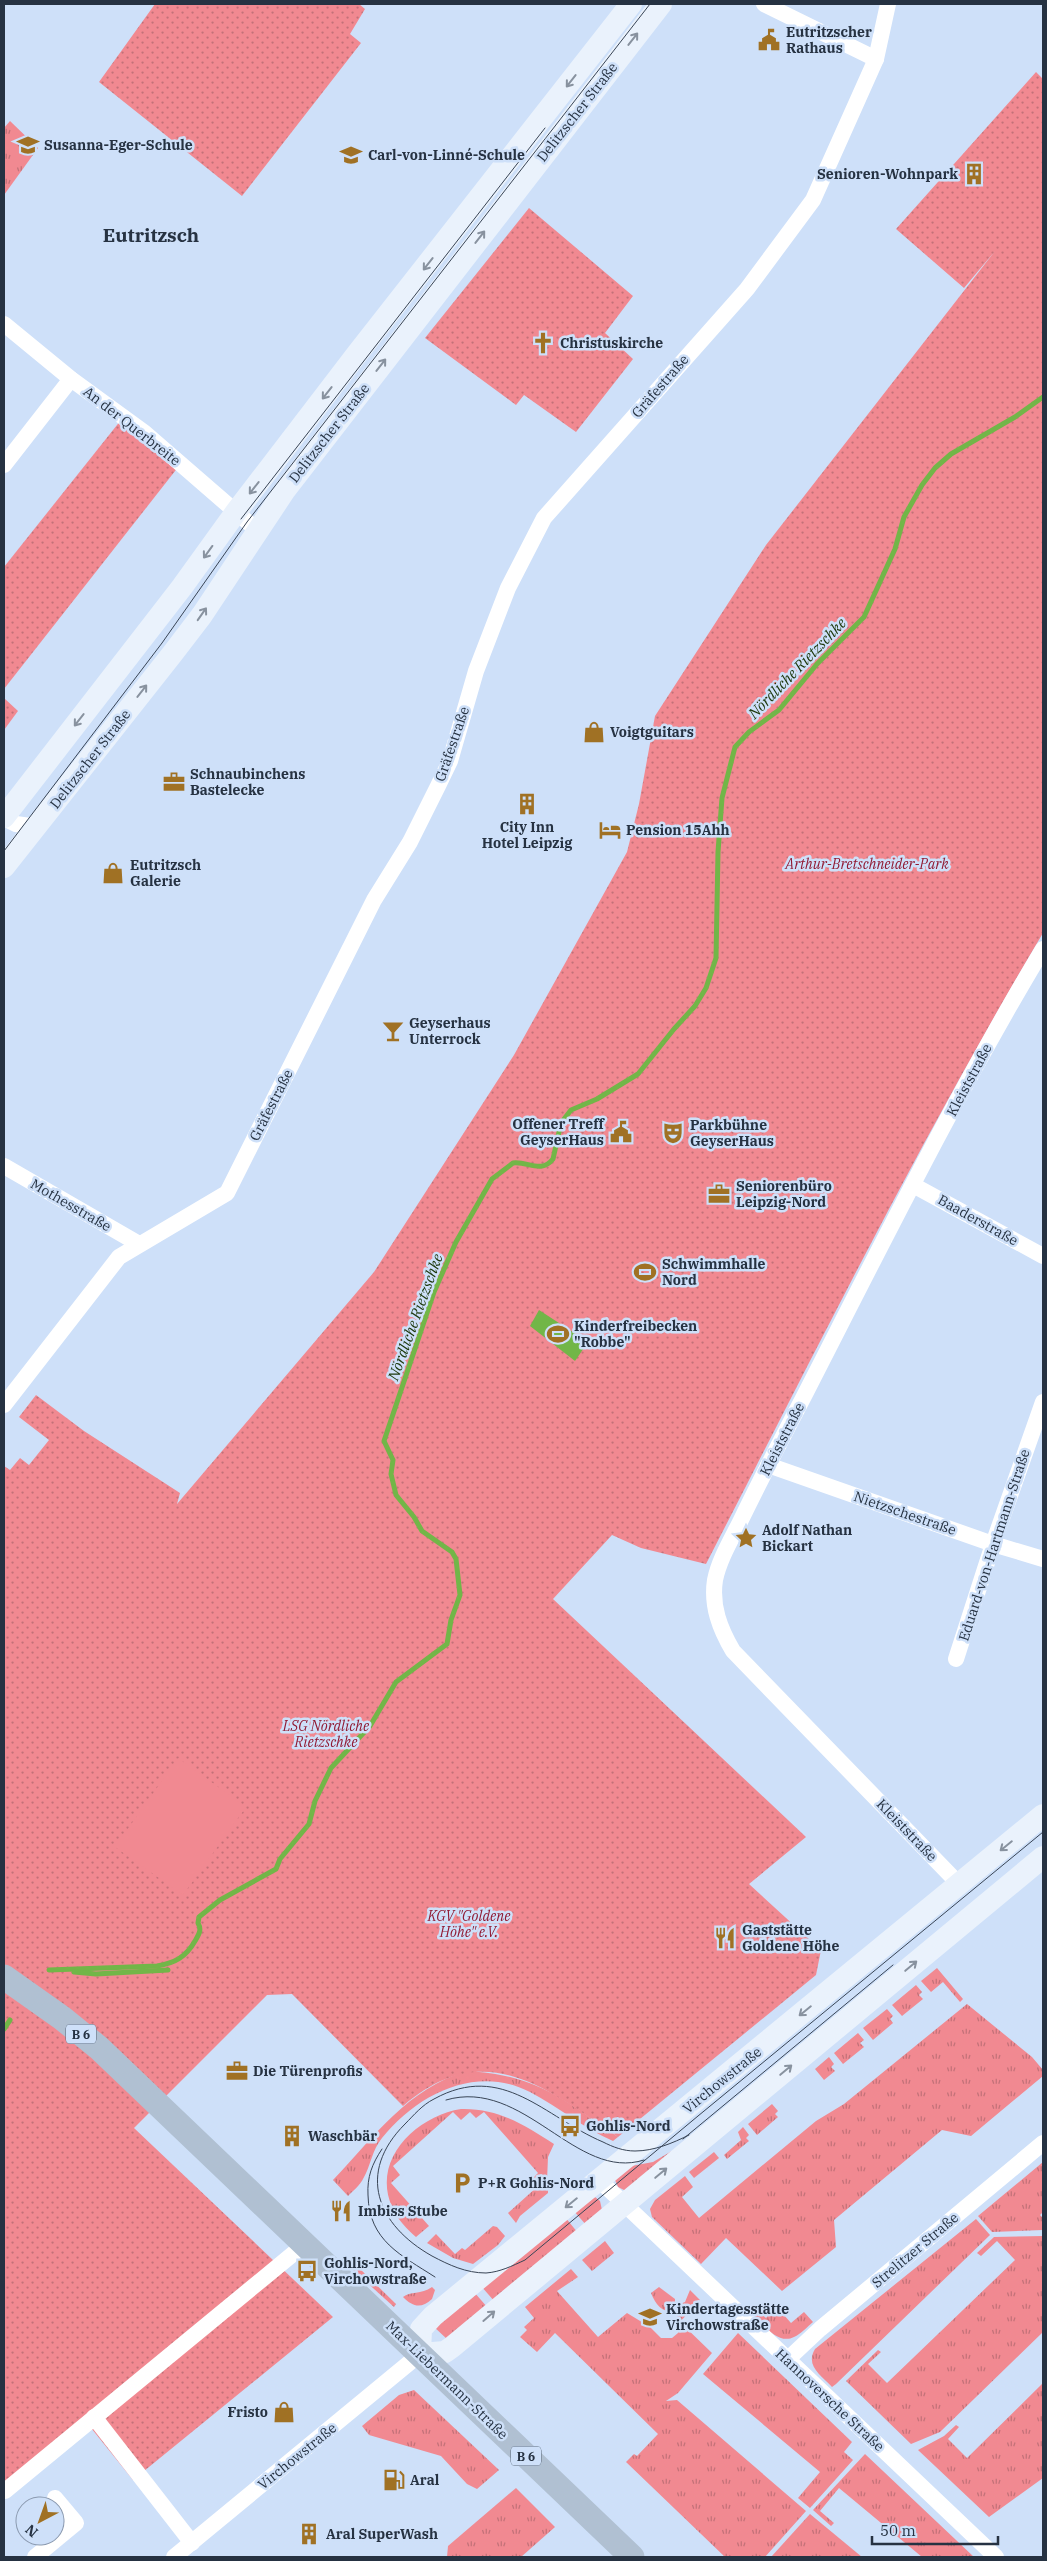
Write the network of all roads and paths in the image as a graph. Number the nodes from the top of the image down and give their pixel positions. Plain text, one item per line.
1 (631, 4) edge
2 (661, 4) edge
3 (888, 4) edge
4 (773, 6) edge
5 (876, 59) junction
6 (4, 324) edge
7 (71, 379) junction
8 (4, 465) edge
9 (236, 512) junction
10 (258, 531) junction
11 (4, 817) edge
12 (37, 826) junction
13 (4, 867) edge
14 (1043, 949) edge
15 (4, 1166) edge
16 (913, 1185) junction
17 (139, 1244) junction
18 (1043, 1256) edge
19 (1043, 1402) edge
20 (4, 1405) edge
21 (768, 1465) junction
22 (993, 1544) junction
23 (1043, 1559) edge
24 (956, 1660) dead end
25 (1043, 1816) edge
26 (1043, 1857) edge
27 (959, 1884) junction
28 (4, 1977) edge
29 (1043, 2143) edge
30 (600, 2180) junction
31 (623, 2204) junction
32 (305, 2244) junction
33 (420, 2354) junction
34 (788, 2359) junction
35 (94, 2418) junction
36 (5, 2490) dead end
37 (65, 2510) edge
38 (65, 2532) edge
39 (192, 2543) junction
40 (48, 2546) edge
41 (35, 2557) edge
42 (174, 2557) edge
43 (632, 2557) edge
44 (996, 2557) edge

1 -> 9 main road, Delitzscher Straße
10 -> 2 main road, Delitzscher Straße
3 - 5 street, Gräfestraße
4 - 5 street
5 - 17 street, Gräfestraße
6 - 7 street, An der Querbreite
7 - 8 street
7 - 9 street, An der Querbreite
9 - 10 street, An der Querbreite
9 -> 11 main road, Delitzscher Straße
12 -> 10 main road, Delitzscher Straße
11 - 12 street
12 - 13 main road, Delitzscher Straße
14 - 16 street, Kleiststraße
15 - 17 street, Mothesstraße
16 - 18 street, Baaderstraße
16 - 21 street, Kleiststraße
17 - 20 street, Gräfestraße
19 - 22 street, Eduard-von-Hartmann-Straße
21 - 22 street, Nietzschestraße
21 - 27 street, Kleiststraße
22 - 23 street, Nietzschestraße
22 - 24 street, Eduard-von-Hartmann-Straße
25 -> 27 main road, Virchowstraße
31 -> 26 main road
27 -> 30 main road, Virchowstraße
28 - 32 main road, Max-Liebermann-Straße / B 6
29 - 34 street, Strelitzer Straße
30 - 31 street, Hannoversche Straße
30 -> 33 main road, Virchowstraße
33 -> 31 main road
31 - 34 street, Hannoversche Straße
32 - 33 main road, Max-Liebermann-Straße / B 6
32 - 35 street
33 - 39 street, Virchowstraße
33 - 43 main road, Max-Liebermann-Straße / B 6
34 - 44 street, Hannoversche Straße
35 - 36 street
35 - 39 street
37 - 38 street
39 - 42 street, Virchowstraße
40 - 41 street

